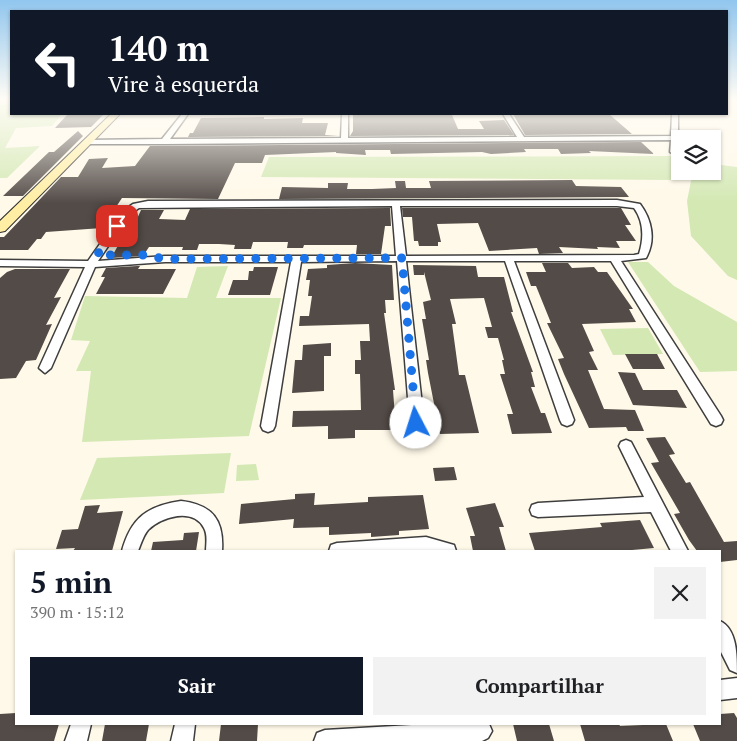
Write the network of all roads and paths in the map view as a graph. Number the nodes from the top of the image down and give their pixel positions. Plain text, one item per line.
1 (96, 134) edge
2 (170, 134) edge
3 (344, 134) edge
4 (518, 134) edge
5 (671, 138) edge
6 (344, 140) junction
7 (522, 140) junction
8 (87, 142) junction
9 (164, 142) junction
10 (396, 204) junction
11 (0, 228) edge
12 (0, 255) edge
13 (508, 257) junction
14 (402, 258) junction
15 (614, 258) junction
16 (95, 259) junction
17 (296, 259) junction
18 (0, 262) edge
19 (45, 368) dead end
20 (568, 420) dead end
21 (716, 420) dead end
22 (416, 423) dead end
23 (268, 426) dead end
24 (626, 446) dead end
25 (656, 504) junction
26 (538, 510) dead end
27 (130, 550) edge
28 (214, 550) edge
29 (349, 550) edge
30 (446, 550) edge
31 (679, 550) edge
32 (721, 632) edge
33 (737, 663) edge
34 (737, 688) edge
35 (721, 690) edge
36 (81, 725) edge
37 (185, 725) edge
38 (481, 732) edge
39 (76, 741) edge
40 (182, 741) edge
41 (325, 741) edge

1 - 8 main road
2 - 9 street
3 - 6 street
4 - 7 street
5 - 7 street
6 - 7 street
6 - 9 street
8 - 9 street
8 - 11 main road
10 - 14 street
10 - 15 street
10 - 16 street
12 - 16 street
13 - 14 street
13 - 15 street
13 - 20 street
14 - 17 street
14 - 22 street
15 - 21 street
16 - 17 street
16 - 18 street
16 - 19 street
17 - 23 street
24 - 25 street
25 - 26 street
25 - 31 street
27 - 28 street
29 - 30 street
32 - 33 street
34 - 35 street
36 - 39 street
37 - 40 street
38 - 41 street

